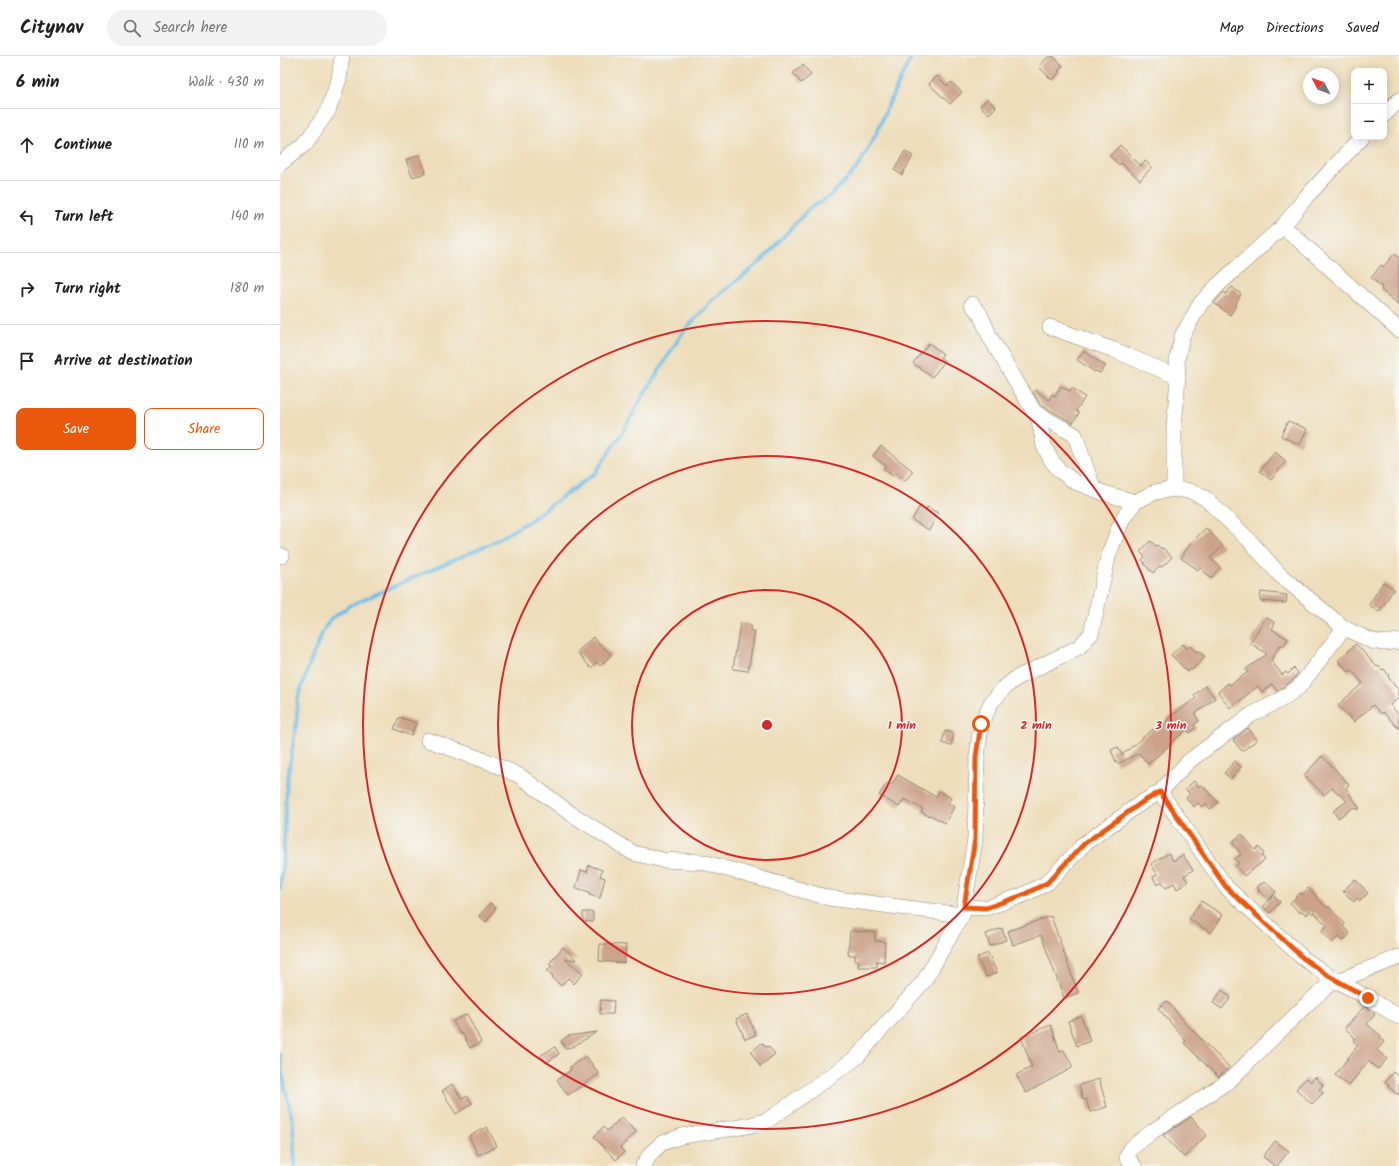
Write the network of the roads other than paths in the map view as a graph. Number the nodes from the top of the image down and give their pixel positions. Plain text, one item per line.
1 (342, 56) edge
2 (1399, 100) edge
3 (1387, 112) edge
4 (1359, 140) edge
5 (280, 164) edge
6 (1283, 226) junction
7 (972, 304) dead end
8 (1050, 327) dead end
9 (1399, 330) edge
10 (1178, 377) junction
11 (1034, 412) junction
12 (1093, 488) junction
13 (1174, 489) junction
14 (1135, 502) junction
15 (1344, 628) junction
16 (1399, 641) edge
17 (428, 740) dead end
18 (1160, 792) junction
19 (963, 911) junction
20 (1399, 957) edge
21 (1339, 981) junction
22 (1399, 1017) edge
23 (642, 1166) edge
24 (1134, 1166) edge

1 - 5 street
2 - 3 street
4 - 6 street
6 - 9 street
6 - 10 street
7 - 11 street
8 - 10 street
10 - 13 street
11 - 12 street
11 - 12 street
12 - 14 street
13 - 14 street
13 - 15 street
14 - 19 street
15 - 16 street
15 - 18 street
17 - 19 street
18 - 19 street
18 - 21 street
19 - 23 street
20 - 21 street
21 - 22 street
21 - 24 street

